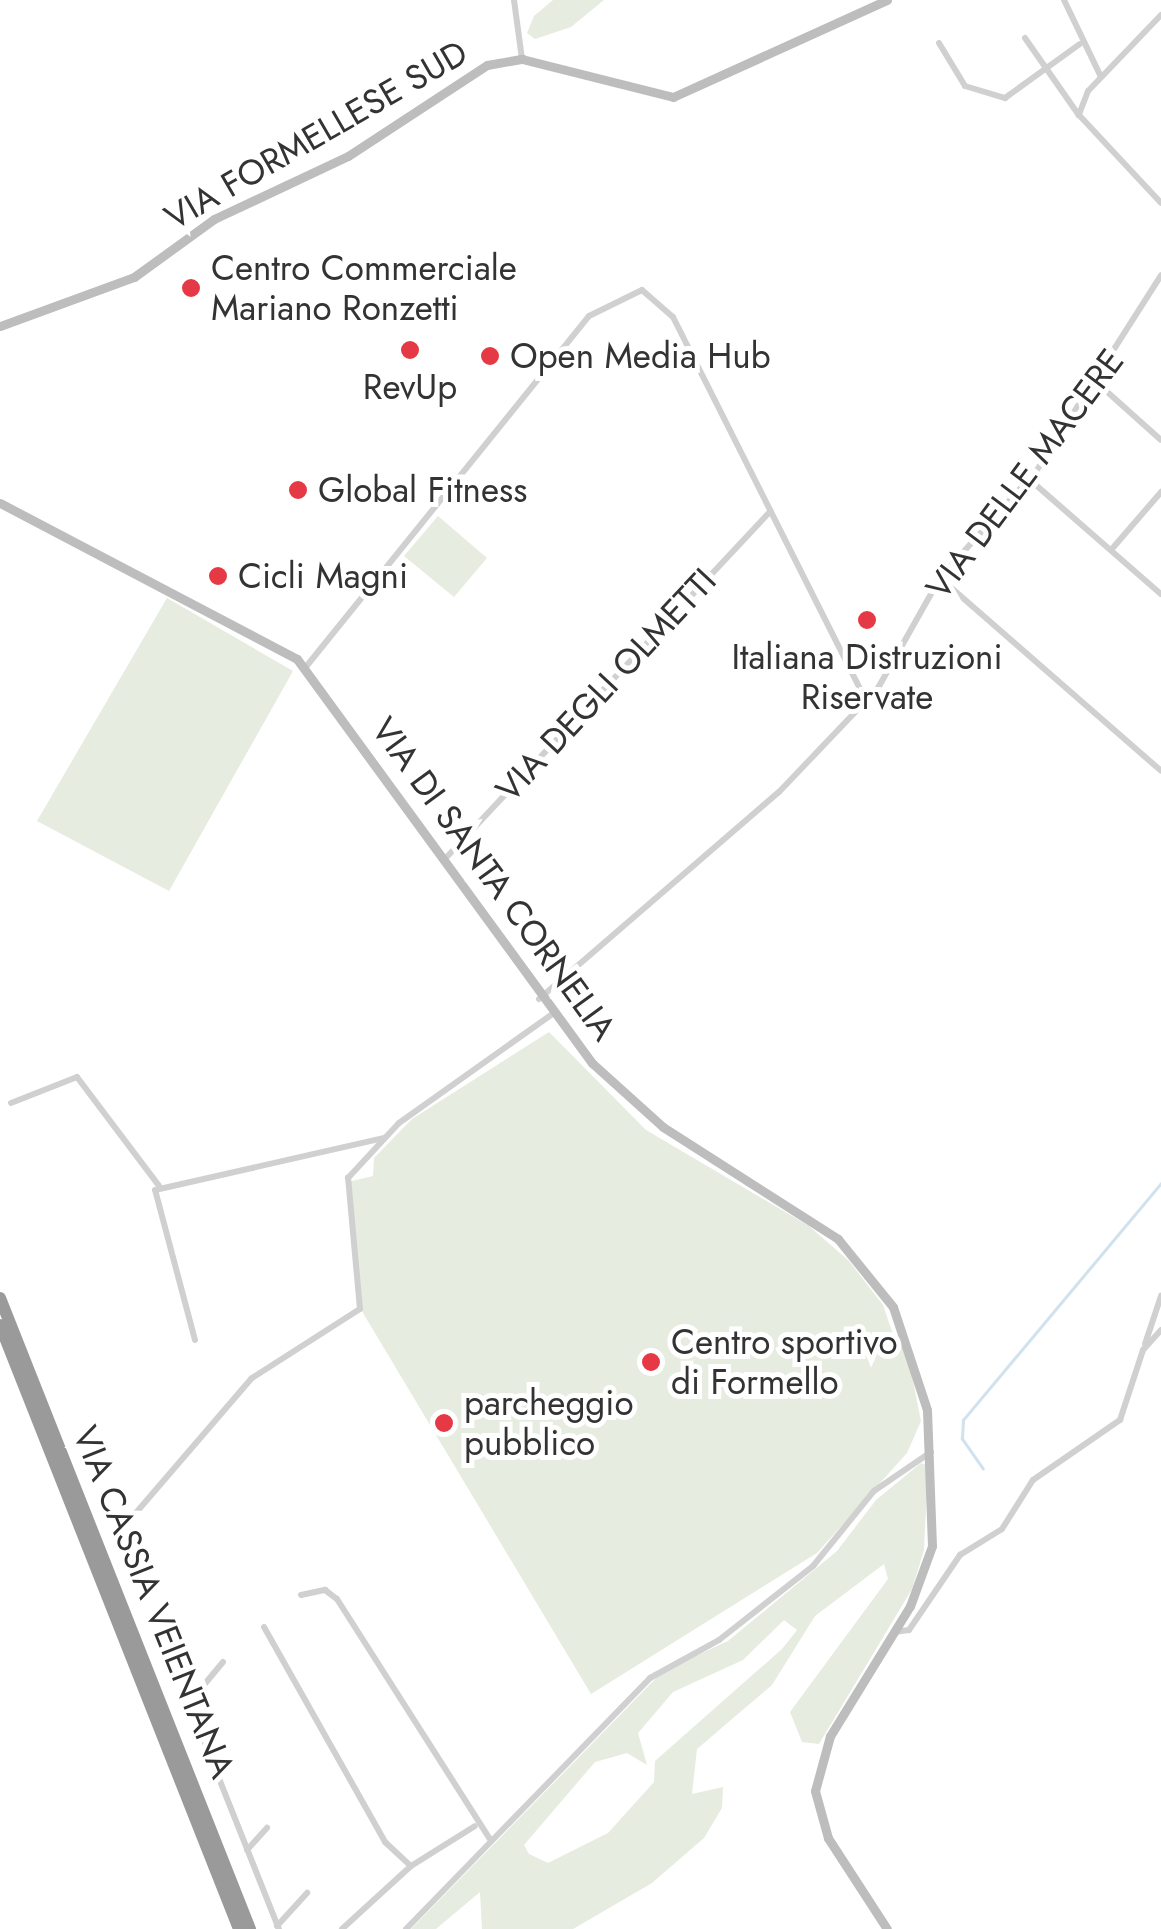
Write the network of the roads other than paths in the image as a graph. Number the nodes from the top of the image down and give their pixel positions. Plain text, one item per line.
1 (514, 0) edge
2 (887, 0) edge
3 (1064, 0) edge
4 (1161, 14) edge
5 (1025, 38) dead end
6 (939, 42) dead end
7 (1080, 44) junction
8 (522, 59) junction
9 (1044, 72) junction
10 (1101, 77) junction
11 (1079, 115) junction
12 (1161, 203) edge
13 (1161, 276) edge
14 (0, 326) edge
15 (1104, 389) dead end
16 (1161, 440) edge
17 (1029, 479) junction
18 (1161, 492) edge
19 (0, 503) edge
20 (771, 511) junction
21 (1111, 550) junction
22 (940, 578) junction
23 (1161, 594) edge
24 (305, 668) junction
25 (866, 700) junction
26 (1161, 772) edge
27 (442, 861) junction
28 (539, 1000) junction
29 (550, 1015) junction
30 (12, 1103) dead end
31 (384, 1138) junction
32 (159, 1186) junction
33 (1161, 1296) edge
34 (0, 1298) edge
35 (0, 1326) edge
36 (1161, 1330) edge
37 (195, 1340) dead end
38 (1144, 1350) junction
39 (932, 1452) junction
40 (116, 1536) dead end
41 (301, 1596) dead end
42 (264, 1627) dead end
43 (894, 1632) junction
44 (223, 1662) dead end
45 (475, 1826) junction
46 (267, 1828) dead end
47 (490, 1840) junction
48 (247, 1850) junction
49 (411, 1866) junction
50 (307, 1893) dead end
51 (278, 1928) edge
52 (239, 1929) edge
53 (250, 1929) edge
54 (342, 1929) edge
55 (406, 1929) edge
56 (887, 1929) edge

1 - 8 street
2 - 8 street, VIA FORMELLESE SUD
3 - 7 street
4 - 10 street
5 - 9 street
6 - 9 street
7 - 9 street
7 - 10 street
8 - 14 street, VIA FORMELLESE SUD
9 - 11 street
10 - 11 street
11 - 12 street
13 - 17 street, VIA DELLE MACERE
15 - 16 street
17 - 21 street
17 - 22 street, VIA DELLE MACERE
18 - 21 street
19 - 24 street, VIA DI SANTA CORNELIA
20 - 24 street
20 - 25 street
20 - 27 street, VIA DEGLI OLMETTI
21 - 23 street
22 - 25 street, VIA DELLE MACERE
22 - 26 street
24 - 27 street, VIA DI SANTA CORNELIA
25 - 28 street, VIA DELLE MACERE
27 - 28 street, VIA DI SANTA CORNELIA
28 - 29 street, VIA DI SANTA CORNELIA
29 - 31 street
29 - 39 street, VIA DI SANTA CORNELIA
30 - 32 street
31 - 32 street
31 - 40 street
32 - 37 street
33 - 38 street
34 - 53 highway, VIA CASSIA VEIENTANA
35 - 52 highway, VIA CASSIA VEIENTANA
36 - 38 street
38 - 43 street
39 - 43 street, VIA DI SANTA CORNELIA
39 - 47 street
41 - 45 street
42 - 49 street
43 - 56 street
44 - 48 street
45 - 47 street
45 - 49 street
46 - 48 street
47 - 55 street
48 - 51 street
49 - 54 street
50 - 51 street

